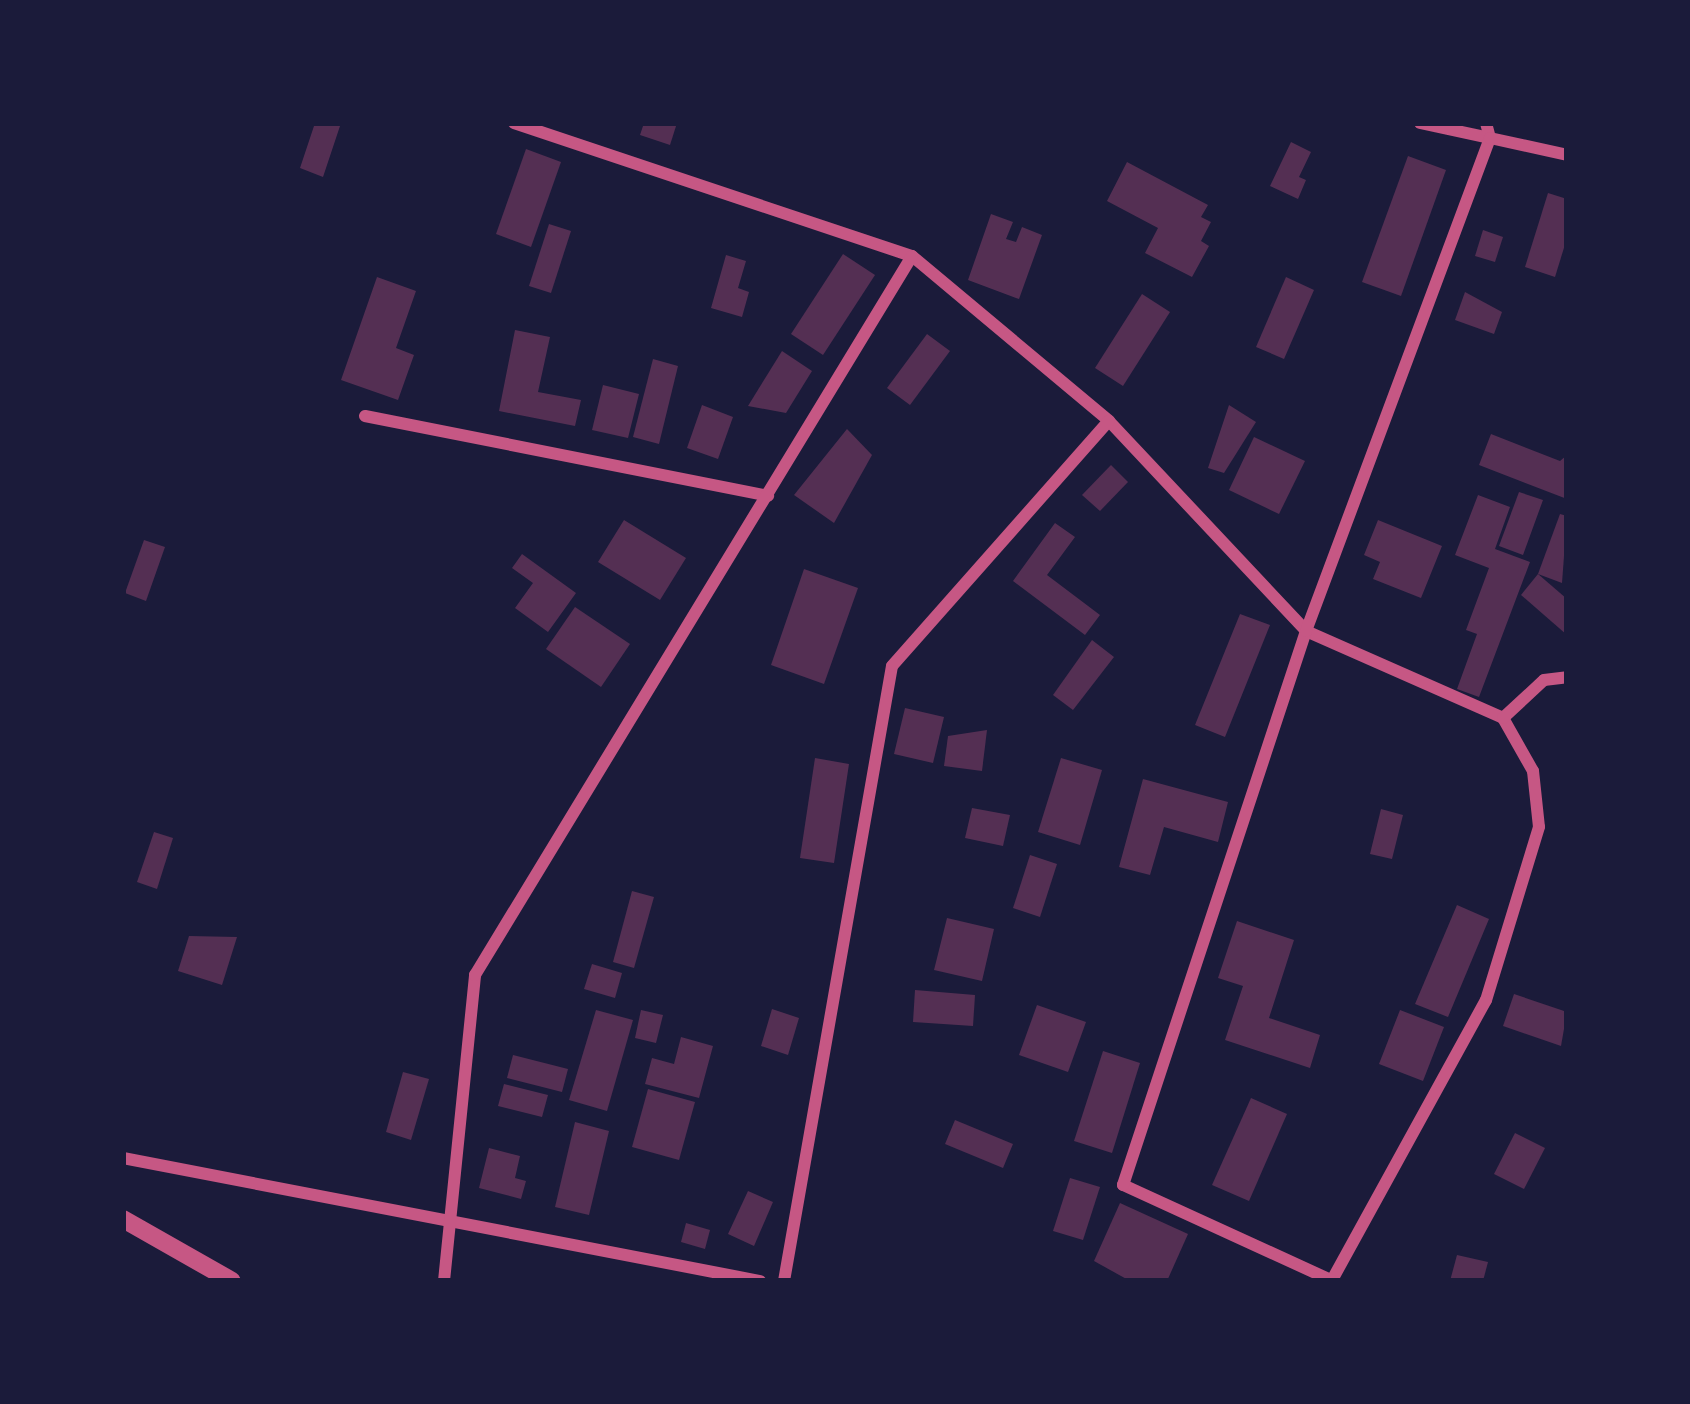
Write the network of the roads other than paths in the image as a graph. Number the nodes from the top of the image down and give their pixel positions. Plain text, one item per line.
1 (514, 123) edge
2 (1420, 123) edge
3 (1488, 130) edge
4 (1567, 155) edge
5 (912, 256) junction
6 (364, 416) dead end
7 (1109, 422) junction
8 (768, 496) junction
9 (1306, 631) junction
10 (1567, 677) edge
11 (1503, 718) junction
12 (123, 1158) edge
13 (123, 1219) edge
14 (451, 1219) junction
15 (232, 1281) edge
16 (444, 1281) edge
17 (760, 1281) edge
18 (784, 1281) edge
19 (1333, 1281) edge

1 - 5 street
2 - 3 street
3 - 4 street
3 - 9 street
5 - 7 street
5 - 8 street
6 - 8 street
7 - 9 street
7 - 18 street
8 - 14 street
9 - 11 street
9 - 19 street
10 - 11 street
11 - 19 street
12 - 14 street
13 - 15 street
14 - 16 street
14 - 17 street

